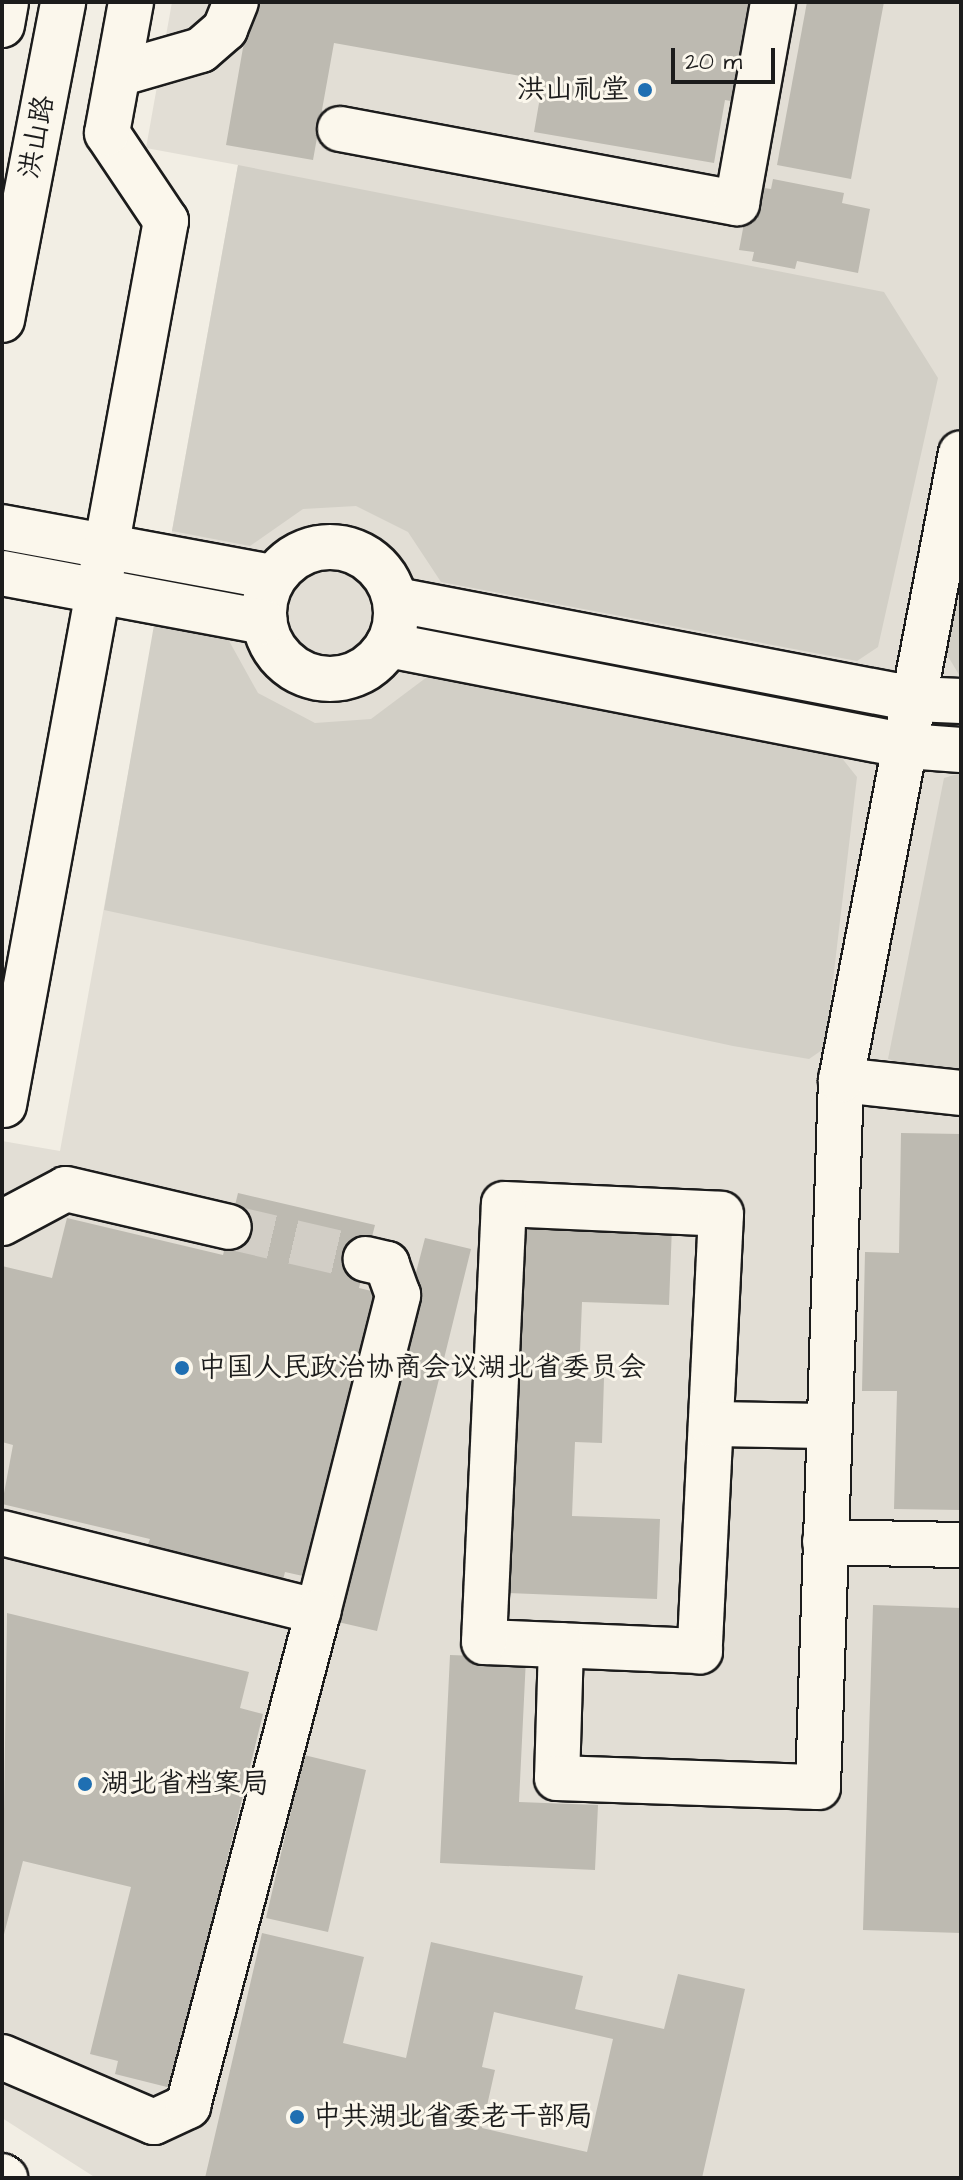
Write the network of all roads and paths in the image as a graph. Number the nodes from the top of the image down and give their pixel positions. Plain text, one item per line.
1 (6, 2) edge
2 (63, 2) edge
3 (131, 2) edge
4 (236, 2) edge
5 (773, 2) edge
6 (2, 25) edge
7 (118, 74) junction
8 (340, 129) dead end
9 (2, 320) edge
10 (961, 453) edge
11 (2, 527) edge
12 (106, 546) junction
13 (2, 573) edge
14 (272, 577) junction
15 (98, 591) junction
16 (397, 600) junction
17 (264, 622) junction
18 (388, 645) junction
19 (914, 699) junction
20 (961, 701) edge
21 (907, 746) junction
22 (961, 750) edge
23 (841, 1080) junction
24 (961, 1093) edge
25 (4, 1105) edge
26 (2, 1223) edge
27 (229, 1227) tunnel mouth
28 (366, 1259) tunnel mouth
29 (711, 1424) junction
30 (828, 1426) junction
31 (2, 1533) edge
32 (825, 1542) junction
33 (961, 1545) edge
34 (318, 1612) junction
35 (561, 1645) junction
36 (2, 2057) edge

1 - 6 main road
2 - 9 main road, 洪山路
3 - 7 main road
4 - 7 main road
5 - 8 main road
7 - 12 main road
10 - 19 main road
11 - 12 main road
12 - 14 main road
12 - 15 main road
13 - 15 main road
14 - 16 main road
14 - 17 main road
15 - 17 main road
15 - 25 main road
16 - 18 main road
16 - 19 main road
17 - 18 main road
18 - 21 main road
19 - 20 main road
19 - 21 main road
21 - 22 main road
21 - 23 main road
23 - 24 main road
23 - 30 main road
26 - 27 main road
28 - 34 main road
29 - 30 main road
29 - 35 main road
29 - 35 main road
30 - 32 main road
31 - 34 main road
32 - 33 main road
32 - 35 main road
34 - 36 main road

